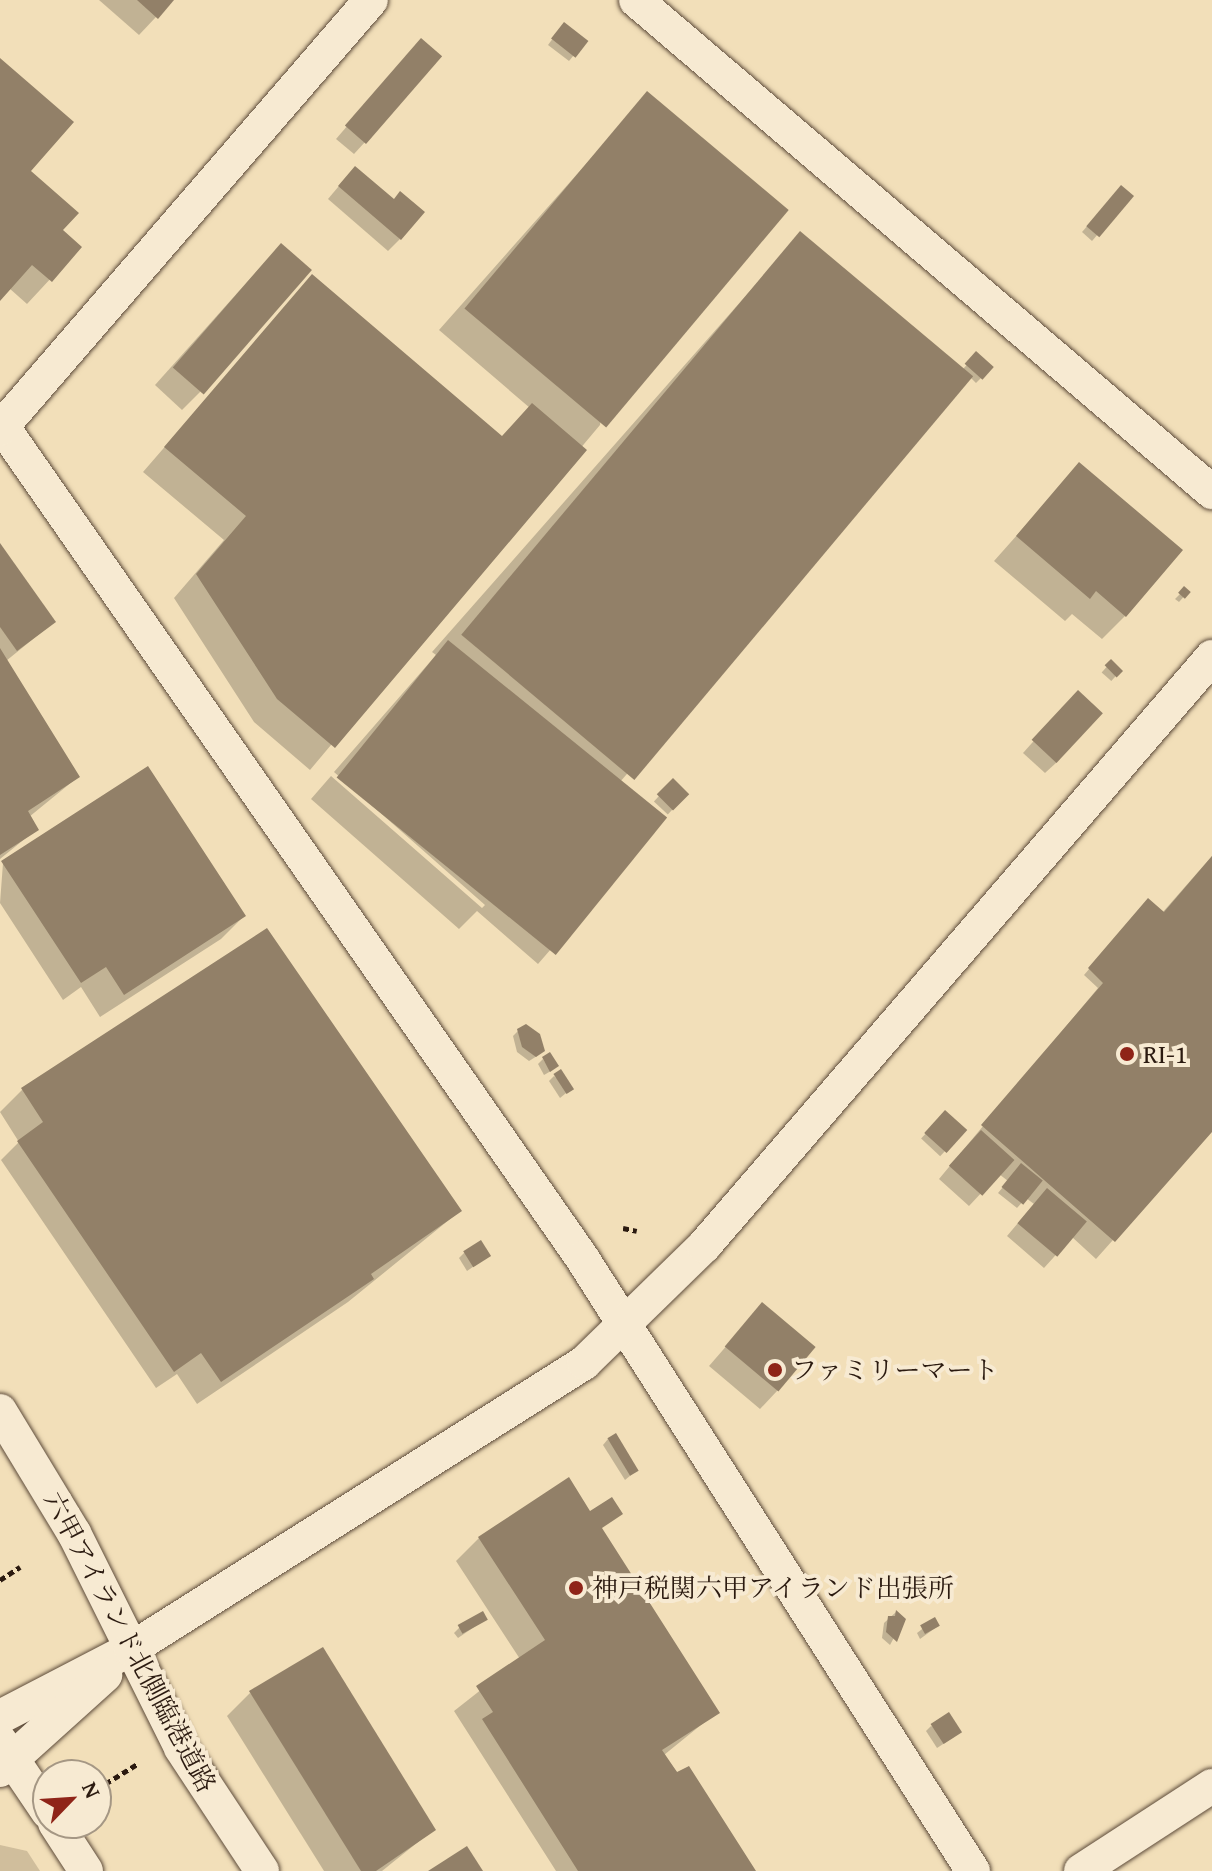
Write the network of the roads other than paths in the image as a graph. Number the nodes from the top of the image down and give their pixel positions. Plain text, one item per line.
1 (371, 0) edge
2 (636, 0) edge
3 (1, 426) edge
4 (1212, 492) edge
5 (1212, 657) edge
6 (625, 1323) junction
7 (0, 1411) edge
8 (131, 1649) junction
9 (0, 1717) edge
10 (5, 1758) edge
11 (1212, 1786) edge
12 (32, 1792) edge
13 (65, 1839) edge
14 (86, 1871) edge
15 (262, 1871) edge
16 (973, 1871) edge
17 (1081, 1871) edge

1 - 3 street
2 - 4 street
3 - 6 street
5 - 6 street
6 - 8 street
6 - 16 street
7 - 8 street, 六甲アイランド北側臨港道路
8 - 9 street
8 - 10 street
8 - 15 street, 六甲アイランド北側臨港道路
10 - 12 street
11 - 17 street
13 - 14 street

